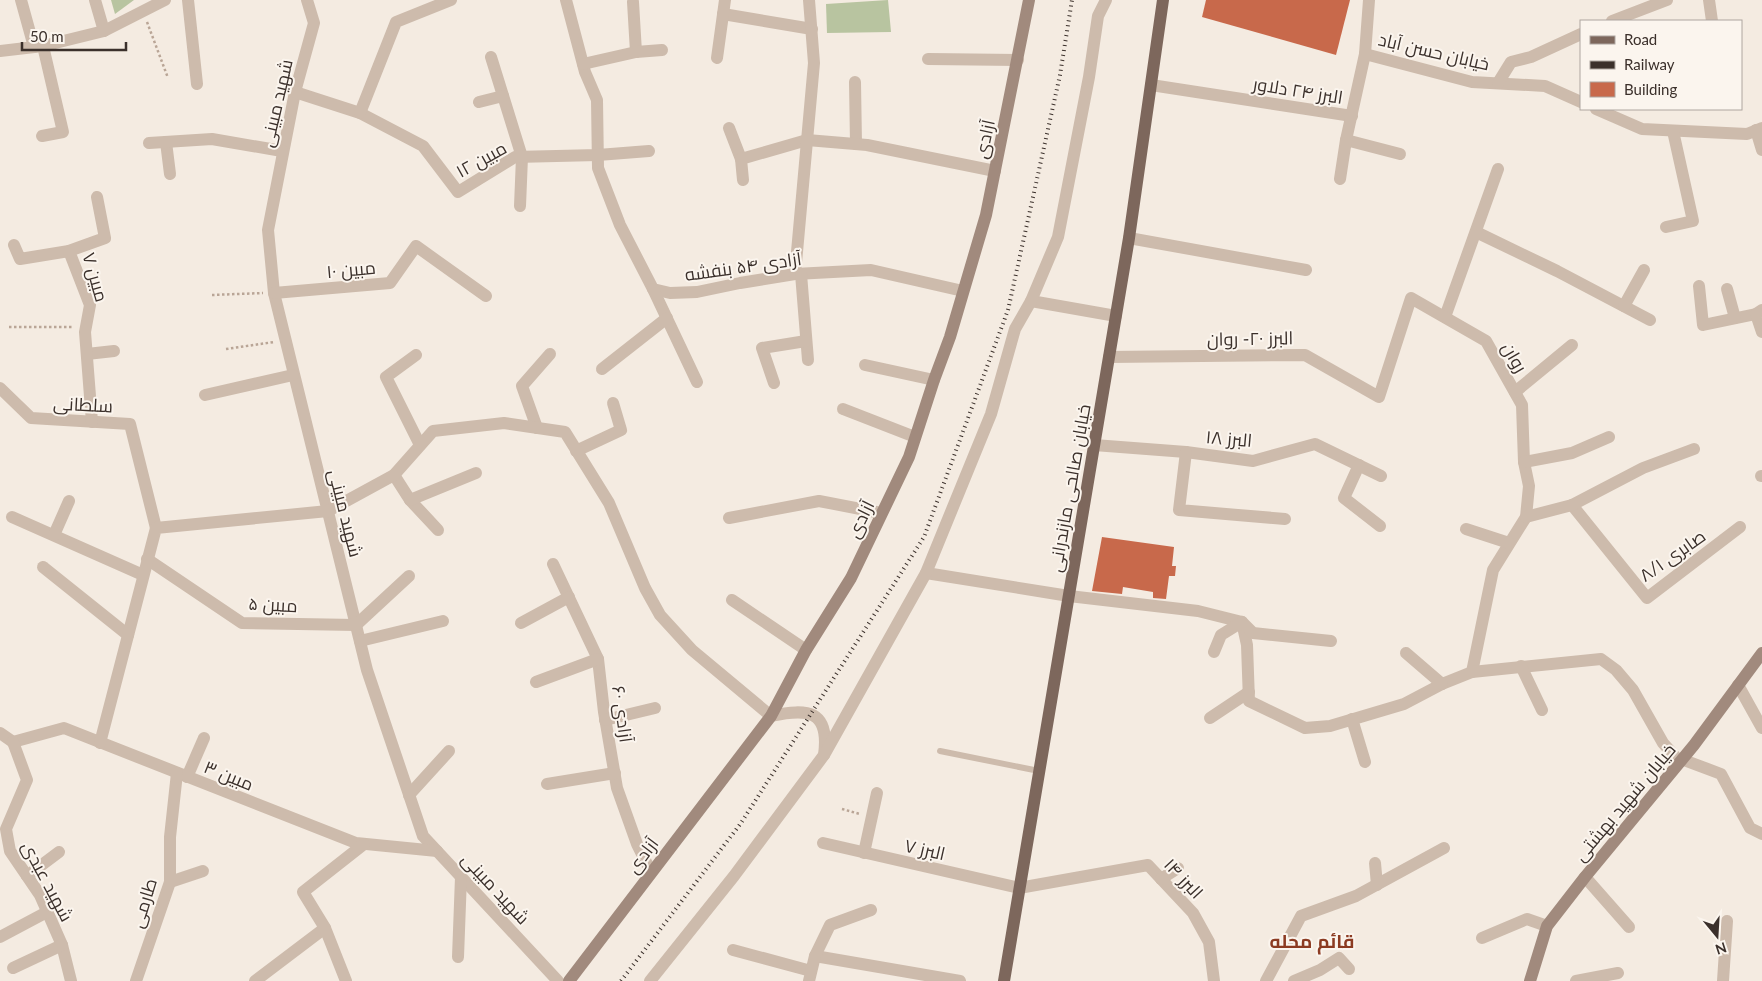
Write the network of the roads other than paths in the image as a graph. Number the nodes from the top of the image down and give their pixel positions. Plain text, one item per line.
1 (21, 0) edge
2 (95, 0) edge
3 (165, 0) edge
4 (188, 0) edge
5 (308, 0) edge
6 (451, 0) edge
7 (566, 0) edge
8 (724, 0) edge
9 (809, 0) edge
10 (1029, 0) edge
11 (1106, 0) edge
12 (1163, 0) edge
13 (1369, 0) edge
14 (1667, 0) edge
15 (1709, 0) edge
16 (633, 2) dead end
17 (723, 14) junction
18 (1615, 20) edge
19 (1712, 20) edge
20 (812, 29) junction
21 (104, 31) junction
22 (1580, 34) edge
23 (38, 47) junction
24 (662, 50) dead end
25 (0, 51) edge
26 (636, 52) junction
27 (1365, 54) junction
28 (491, 57) dead end
29 (717, 58) dead end
30 (928, 59) dead end
31 (1018, 60) junction
32 (583, 64) junction
33 (855, 82) dead end
34 (1498, 83) junction
35 (196, 84) dead end
36 (1151, 85) junction
37 (294, 92) junction
38 (503, 96) junction
39 (479, 102) dead end
40 (1580, 102) edge
41 (1598, 110) edge
42 (360, 113) junction
43 (1352, 116) junction
44 (729, 128) dead end
45 (1759, 129) edge
46 (1673, 131) junction
47 (42, 136) dead end
48 (807, 140) junction
49 (1346, 140) junction
50 (166, 142) junction
51 (149, 144) dead end
52 (856, 144) junction
53 (1762, 150) edge
54 (282, 151) junction
55 (649, 151) dead end
56 (598, 154) junction
57 (1400, 154) dead end
58 (522, 157) junction
59 (741, 159) junction
60 (1498, 169) dead end
61 (995, 171) junction
62 (170, 174) dead end
63 (1340, 179) dead end
64 (743, 180) dead end
65 (97, 197) dead end
66 (520, 206) dead end
67 (1666, 227) dead end
68 (1476, 232) junction
69 (1129, 238) junction
70 (14, 245) dead end
71 (69, 251) junction
72 (1306, 270) dead end
73 (1644, 270) dead end
74 (798, 274) junction
75 (1699, 286) dead end
76 (653, 289) junction
77 (1727, 289) dead end
78 (963, 291) junction
79 (274, 293) junction
80 (486, 296) dead end
81 (1031, 301) junction
82 (1624, 306) junction
83 (1759, 312) edge
84 (1116, 316) junction
85 (1445, 317) junction
86 (667, 318) junction
87 (1735, 318) junction
88 (1650, 320) dead end
89 (1762, 332) edge
90 (806, 341) junction
91 (1572, 345) dead end
92 (114, 351) dead end
93 (87, 354) junction
94 (550, 354) dead end
95 (416, 355) dead end
96 (1109, 357) junction
97 (808, 360) dead end
98 (866, 365) dead end
99 (602, 369) dead end
100 (293, 375) junction
101 (934, 380) junction
102 (697, 382) dead end
103 (774, 383) dead end
104 (0, 388) edge
105 (1515, 392) junction
106 (205, 395) dead end
107 (1380, 397) joint
108 (613, 402) dead end
109 (843, 409) dead end
110 (92, 422) junction
111 (537, 428) junction
112 (915, 437) junction
113 (1609, 437) dead end
114 (420, 445) junction
115 (1094, 445) junction
116 (1694, 449) dead end
117 (576, 450) junction
118 (1186, 452) junction
119 (1524, 462) junction
120 (1359, 465) junction
121 (476, 473) dead end
122 (394, 475) junction
123 (1381, 476) dead end
124 (69, 500) dead end
125 (410, 500) junction
126 (1572, 505) junction
127 (328, 510) junction
128 (882, 513) junction
129 (12, 516) dead end
130 (1526, 517) junction
131 (729, 518) dead end
132 (1285, 519) dead end
133 (1380, 526) dead end
134 (1740, 527) dead end
135 (156, 528) junction
136 (1466, 529) dead end
137 (438, 530) dead end
138 (54, 535) junction
139 (1510, 543) junction
140 (147, 559) junction
141 (553, 564) dead end
142 (43, 568) dead end
143 (926, 573) junction
144 (143, 575) junction
145 (409, 576) dead end
146 (1069, 596) junction
147 (569, 597) junction
148 (732, 600) dead end
149 (443, 621) dead end
150 (1242, 622) junction
151 (521, 623) dead end
152 (356, 625) junction
153 (128, 635) junction
154 (360, 641) junction
155 (1331, 641) dead end
156 (806, 650) junction
157 (1214, 652) dead end
158 (1406, 653) dead end
159 (1762, 653) edge
160 (598, 659) junction
161 (1521, 666) junction
162 (1472, 672) junction
163 (536, 682) dead end
164 (1442, 684) junction
165 (1738, 685) junction
166 (1249, 692) junction
167 (655, 708) dead end
168 (1542, 710) dead end
169 (771, 716) junction
170 (1210, 718) dead end
171 (606, 720) junction
172 (1352, 720) junction
173 (1762, 728) edge
174 (0, 732) edge
175 (204, 738) dead end
176 (13, 742) junction
177 (100, 743) junction
178 (449, 751) dead end
179 (940, 751) dead end
180 (824, 755) junction
181 (1680, 760) junction
182 (1365, 762) dead end
183 (1039, 771) junction
184 (615, 774) junction
185 (182, 775) junction
186 (547, 784) dead end
187 (876, 793) dead end
188 (409, 795) junction
189 (1762, 834) edge
190 (823, 843) dead end
191 (364, 844) junction
192 (4, 846) edge
193 (1444, 848) dead end
194 (437, 851) junction
195 (59, 852) dead end
196 (864, 853) junction
197 (1375, 863) dead end
198 (1178, 868) dead end
199 (203, 871) dead end
200 (651, 872) junction
201 (27, 876) junction
202 (461, 877) junction
203 (1585, 877) junction
204 (1161, 879) junction
205 (170, 882) junction
206 (1377, 885) junction
207 (1019, 888) junction
208 (871, 910) dead end
209 (47, 912) junction
210 (1727, 921) dead end
211 (1547, 926) junction
212 (1629, 927) dead end
213 (326, 928) junction
214 (0, 937) edge
215 (1482, 938) dead end
216 (62, 945) junction
217 (733, 950) dead end
218 (815, 956) junction
219 (458, 957) dead end
220 (13, 968) dead end
221 (1350, 969) dead end
222 (1618, 974) dead end
223 (810, 976) edge
224 (71, 981) edge
225 (136, 981) edge
226 (254, 981) edge
227 (346, 981) edge
228 (558, 981) edge
229 (569, 981) edge
230 (650, 981) edge
231 (960, 981) edge
232 (1004, 981) edge
233 (1214, 981) edge
234 (1267, 981) edge
235 (1277, 981) edge
236 (1294, 981) edge
237 (1530, 981) edge
238 (1576, 981) edge
239 (1723, 981) edge

1 - 23 street
2 - 21 street
3 - 21 street
4 - 35 street
5 - 37 street, شهید مبینی
6 - 42 street
7 - 32 street
8 - 17 street
9 - 20 street
10 - 31 main road, آزادی
11 - 81 street
12 - 36 main road, خیابان صالحی مازندرانی
13 - 27 street, البرز ۲۴ دلاور
14 - 18 street
15 - 19 street
16 - 26 street
17 - 20 street
17 - 29 street
20 - 48 street
21 - 23 street
22 - 34 street
23 - 25 street
23 - 47 street
24 - 26 street
26 - 32 street
27 - 34 street, خیابان حسن آباد
27 - 43 street, البرز ۲۴ دلاور
28 - 38 street
30 - 31 street
31 - 61 main road, آزادی
32 - 56 street
33 - 52 street
34 - 40 street, خیابان حسن آباد
36 - 43 street, البرز ۲۴ دلاور
36 - 69 main road, خیابان صالحی مازندرانی
37 - 42 street, مبین ۱۲
37 - 54 street, شهید مبینی
38 - 39 street
38 - 58 street
41 - 46 street
42 - 58 street, مبین ۱۲
43 - 49 street
44 - 59 street
45 - 46 street
45 - 53 street
46 - 67 street
48 - 52 street
48 - 59 street
48 - 74 street
49 - 57 street
49 - 63 street
50 - 51 street
50 - 54 street
50 - 62 street
52 - 61 street
54 - 79 street, شهید مبینی
55 - 56 street, مبین ۱۲
56 - 58 street, مبین ۱۲
56 - 76 street
58 - 66 street
59 - 64 street
60 - 68 street
61 - 78 main road, آزادی
65 - 71 street, مبین ۷
68 - 82 street
68 - 85 street
69 - 72 street
69 - 84 main road, خیابان صالحی مازندرانی
70 - 71 street
71 - 93 street, مبین ۷
73 - 82 street
74 - 76 street, آزادی ۵۴ بنفشه
74 - 78 street, آزادی ۵۴ بنفشه
74 - 90 street
75 - 87 street
76 - 86 street
77 - 87 street
78 - 101 main road, آزادی
79 - 80 street, مبین ۱۰
79 - 100 street, شهید مبینی
81 - 84 street
81 - 143 street
82 - 88 street
83 - 87 street
83 - 89 street
84 - 96 main road, خیابان صالحی مازندرانی
85 - 105 street, روان
85 - 107 street, روان
86 - 99 street
86 - 102 street
90 - 97 street
90 - 103 street
91 - 105 street
92 - 93 street
93 - 110 street, مبین ۷
94 - 111 street
95 - 114 street
96 - 107 street, البرز ۲۰- روان
96 - 115 main road, خیابان صالحی مازندرانی
98 - 101 street
100 - 106 street
100 - 127 street, شهید مبینی
101 - 112 main road, آزادی
104 - 110 street, سلطانی
105 - 119 street, روان
108 - 117 street
109 - 112 street
110 - 135 street, سلطانی
111 - 114 street
111 - 117 street
112 - 128 main road, آزادی
113 - 119 street
114 - 122 street
115 - 118 street, البرز ۱۸
115 - 146 main road, خیابان صالحی مازندرانی
116 - 126 street
117 - 169 street
118 - 120 street, البرز ۱۸
118 - 132 street
119 - 130 street, روان
120 - 123 street, البرز ۱۸
120 - 133 street
121 - 125 street
122 - 125 street
122 - 127 street
124 - 138 street
125 - 137 street
126 - 130 street
126 - 134 street, صابری ۸/۱
127 - 135 street
127 - 152 street, شهید مبینی
128 - 131 street
128 - 156 main road, آزادی
129 - 138 street
130 - 139 street, روان
135 - 140 street
136 - 139 street
138 - 144 street
139 - 162 street, روان
140 - 144 street
140 - 152 street, مبین ۵
141 - 147 street, آزادی ۶۰
142 - 153 street
143 - 146 street
143 - 180 street
144 - 153 street
145 - 152 street
146 - 150 street
146 - 183 main road, خیابان صالحی مازندرانی
147 - 151 street
147 - 160 street, آزادی ۶۰
148 - 156 street
149 - 154 street
150 - 155 street
150 - 157 street
150 - 166 street
152 - 154 street, شهید مبینی
153 - 177 street
154 - 188 street, شهید مبینی
156 - 169 main road, آزادی
158 - 164 street
159 - 165 main road, خیابان شهید بهشتی
160 - 163 street
160 - 171 street, آزادی ۶۰
161 - 162 street
161 - 168 street
161 - 181 street
162 - 164 street
164 - 172 street
165 - 173 street
165 - 181 main road, خیابان شهید بهشتی
166 - 170 street
166 - 172 street
167 - 171 street
169 - 180 street
169 - 200 main road, آزادی
171 - 184 street, آزادی ۶۰
172 - 182 street
174 - 176 street
175 - 185 street, طارمی
176 - 177 street, مبین ۳
176 - 192 street, شهید عبدی
177 - 185 street, مبین ۳
178 - 188 street
179 - 183 lane
180 - 230 street
181 - 189 street
181 - 203 main road, خیابان شهید بهشتی
183 - 207 main road, خیابان صالحی مازندرانی
184 - 186 street
184 - 200 street, آزادی ۶۰
185 - 191 street, مبین ۳
185 - 205 street, طارمی
187 - 196 street
188 - 194 street, شهید مبینی
190 - 196 street, البرز ۷
191 - 194 street, مبین ۳
191 - 213 street
192 - 201 street, شهید عبدی
193 - 206 street
194 - 202 street, شهید مبینی
195 - 201 street
196 - 207 street, البرز ۷
197 - 206 street
198 - 204 street
199 - 205 street
200 - 229 main road, آزادی
201 - 209 street, شهید عبدی
202 - 219 street
202 - 228 street, شهید مبینی
203 - 211 main road, خیابان شهید بهشتی
203 - 212 street
204 - 207 street, البرز ۱۴
204 - 233 street, البرز ۱۴
205 - 225 street, طارمی
206 - 234 street
207 - 232 main road, خیابان صالحی مازندرانی
208 - 218 street
209 - 214 street
209 - 216 street, شهید عبدی
210 - 239 street
211 - 215 street
211 - 237 main road, خیابان شهید بهشتی
213 - 226 street
213 - 227 street
216 - 220 street
216 - 224 street, شهید عبدی
217 - 223 street
218 - 223 street
218 - 231 street
221 - 236 street
222 - 238 street
234 - 235 street

